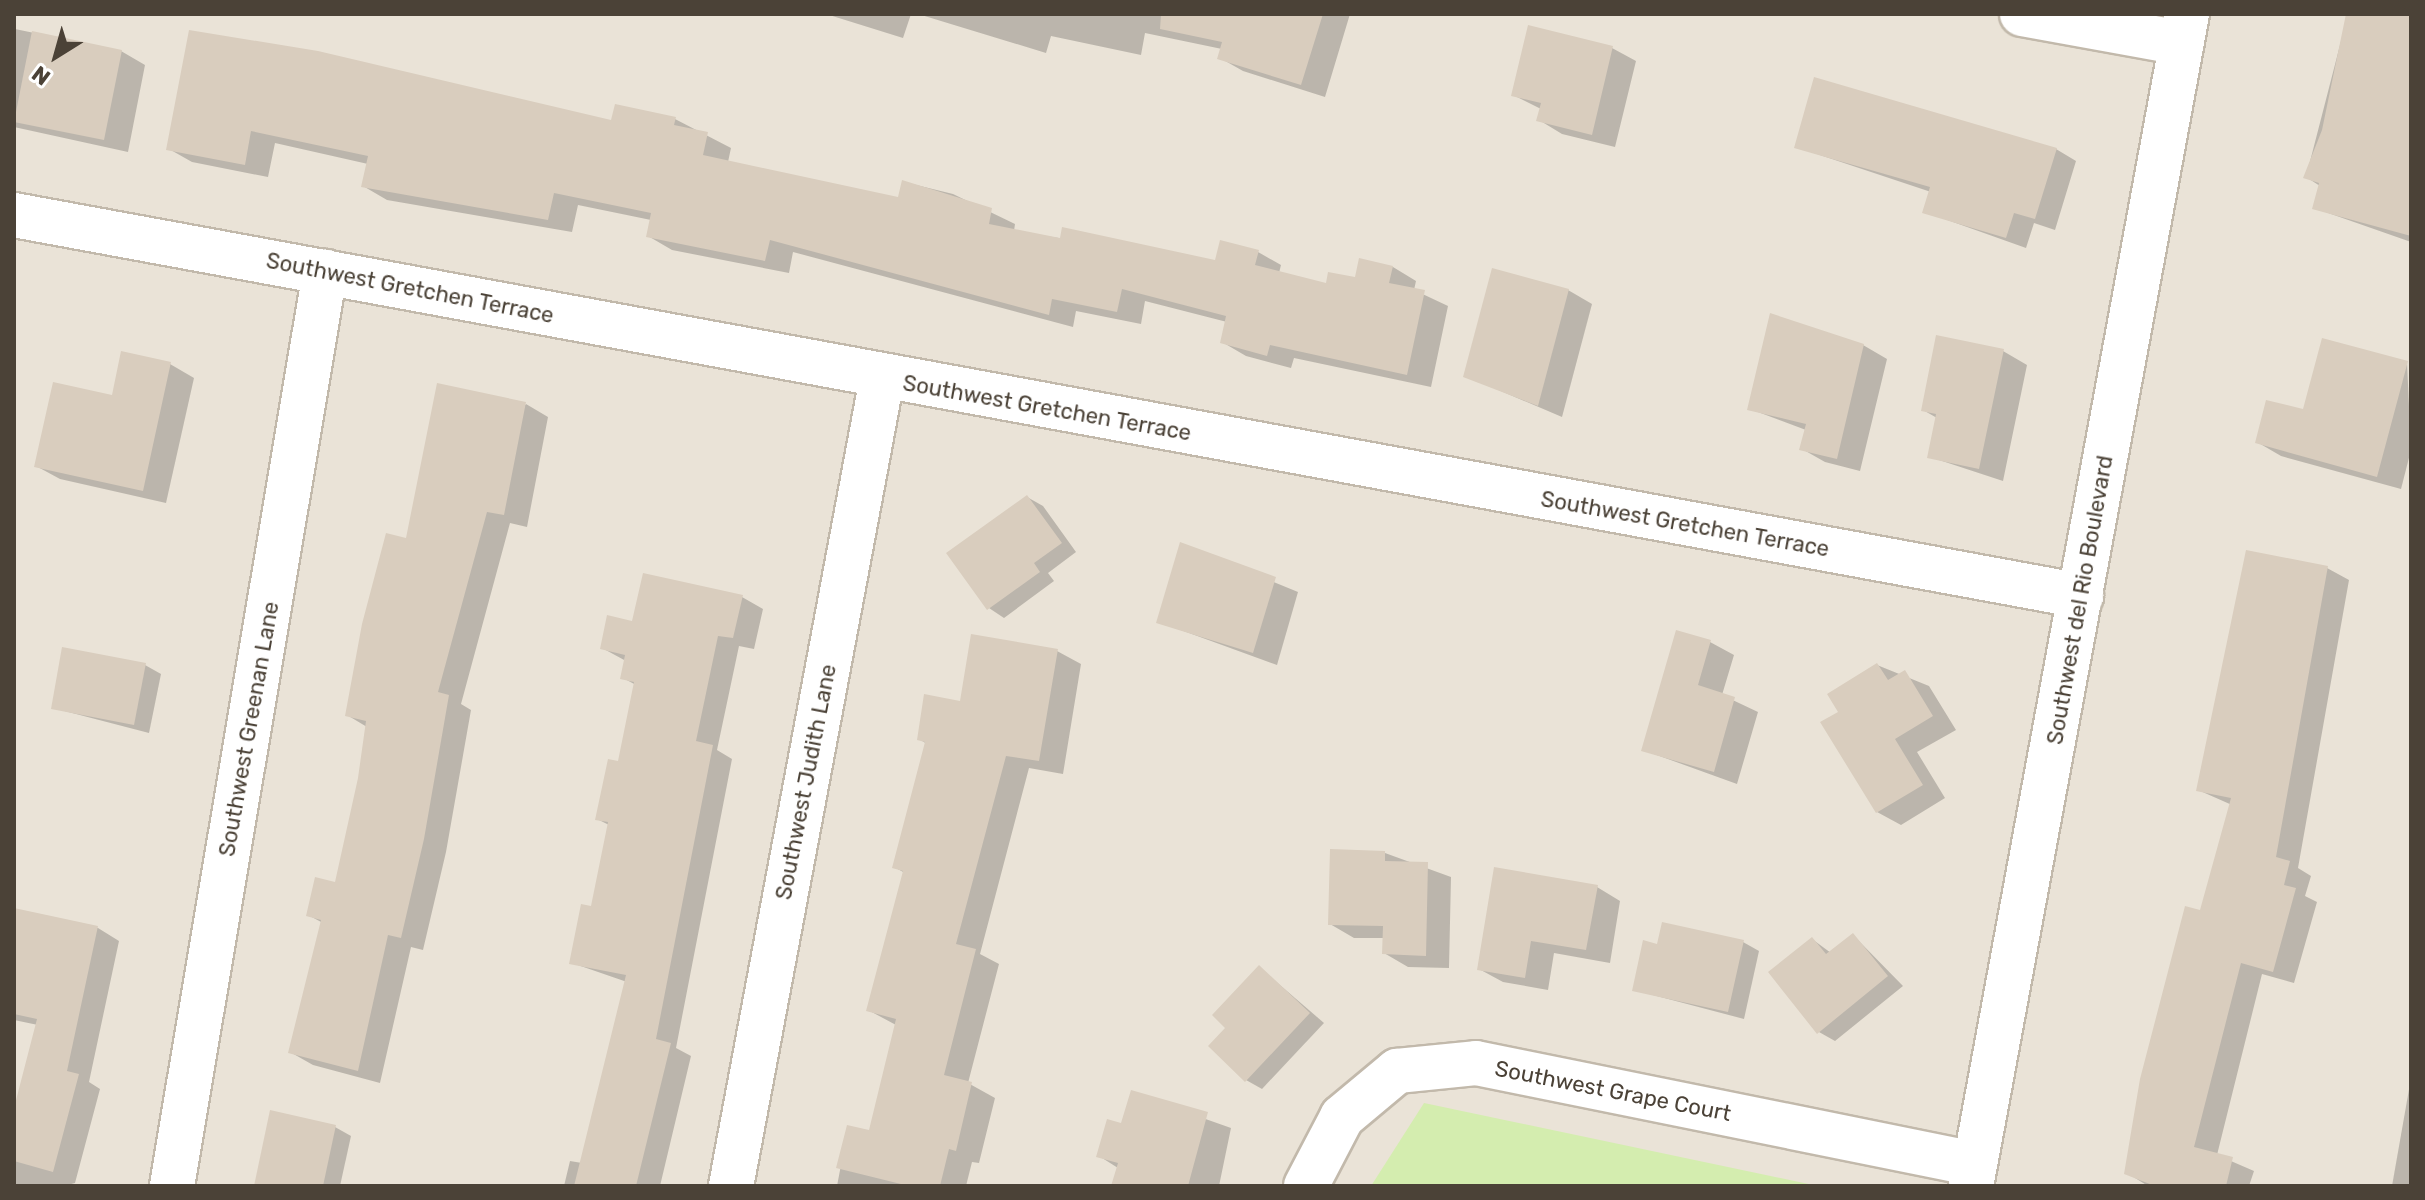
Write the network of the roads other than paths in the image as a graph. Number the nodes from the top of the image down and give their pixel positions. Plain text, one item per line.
1 (2022, 14) edge
2 (2184, 28) edge
3 (14, 215) edge
4 (325, 272) junction
5 (882, 378) junction
6 (2081, 596) junction
7 (1973, 1175) edge
8 (172, 1186) edge
9 (731, 1186) edge
10 (1306, 1186) edge

1 - 2 street
2 - 6 street, Southwest del Rio Boulevard
3 - 4 street, Southwest Gretchen Terrace
4 - 5 street, Southwest Gretchen Terrace
4 - 8 street, Southwest Greenan Lane
5 - 6 street, Southwest Gretchen Terrace
5 - 9 street, Southwest Judith Lane
6 - 7 street, Southwest del Rio Boulevard
7 - 10 street, Southwest Grape Court

